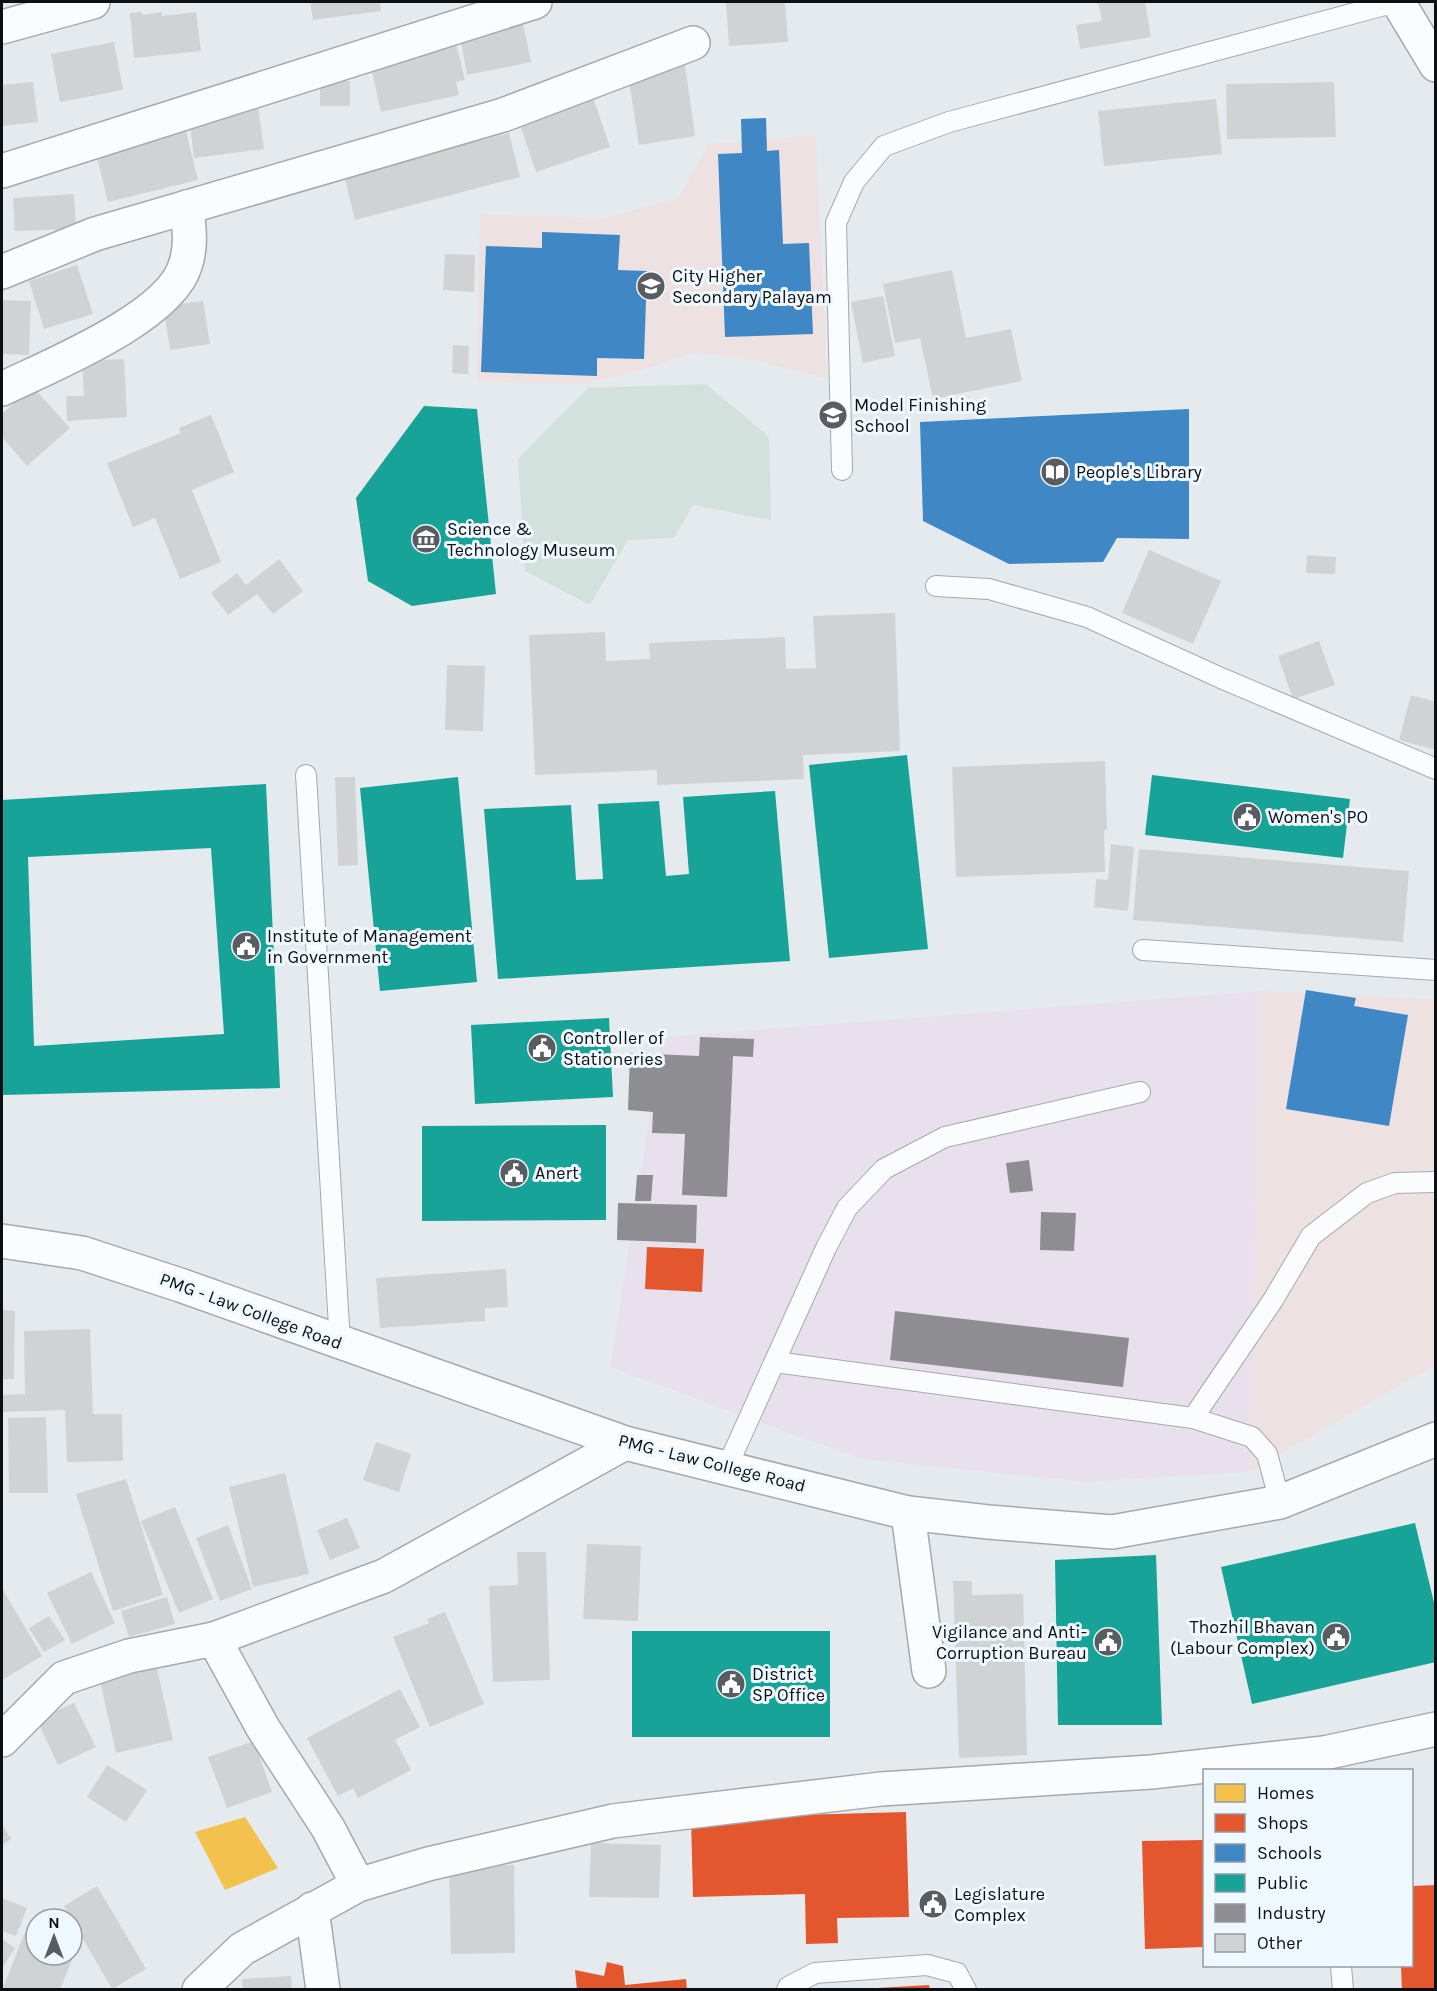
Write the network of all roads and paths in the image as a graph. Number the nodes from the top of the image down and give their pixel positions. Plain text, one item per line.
1 (93, 2) edge
2 (536, 2) edge
3 (1397, 2) edge
4 (501, 6) edge
5 (2, 27) edge
6 (693, 43) dead end
7 (1436, 65) edge
8 (2, 171) edge
9 (187, 207) junction
10 (2, 272) edge
11 (2, 389) edge
12 (842, 470) dead end
13 (936, 586) dead end
14 (1436, 770) edge
15 (306, 775) dead end
16 (1143, 950) dead end
17 (1436, 970) edge
18 (1140, 1092) dead end
19 (1436, 1182) edge
20 (2, 1241) edge
21 (340, 1343) junction
22 (775, 1362) junction
23 (1193, 1418) junction
24 (1436, 1439) edge
25 (625, 1443) junction
26 (727, 1467) junction
27 (1280, 1502) junction
28 (908, 1513) junction
29 (214, 1639) junction
30 (930, 1671) dead end
31 (1436, 1729) edge
32 (2, 1740) edge
33 (1324, 1762) edge
34 (358, 1885) junction
35 (312, 1909) junction
36 (1341, 1967) edge
37 (199, 1989) edge
38 (323, 1989) edge
39 (787, 1989) edge
40 (966, 1989) edge
41 (1343, 1989) edge

1 - 5 street
2 - 4 street
3 - 7 street
3 - 12 lane
4 - 8 street
6 - 9 street
9 - 10 street
9 - 11 street
13 - 14 lane
15 - 21 lane
16 - 17 lane
18 - 22 lane
19 - 23 lane
20 - 21 street, PMG - Law College Road
21 - 25 street, PMG - Law College Road
22 - 23 lane
22 - 26 lane
23 - 27 lane
24 - 27 street, PMG - Law College Road
25 - 26 street, PMG - Law College Road
25 - 29 street
26 - 28 street, PMG - Law College Road
27 - 28 street, PMG - Law College Road
28 - 30 street
29 - 32 street
29 - 34 street
31 - 33 street
33 - 34 street
34 - 35 street
35 - 37 street
35 - 38 street
36 - 41 lane
39 - 40 lane

